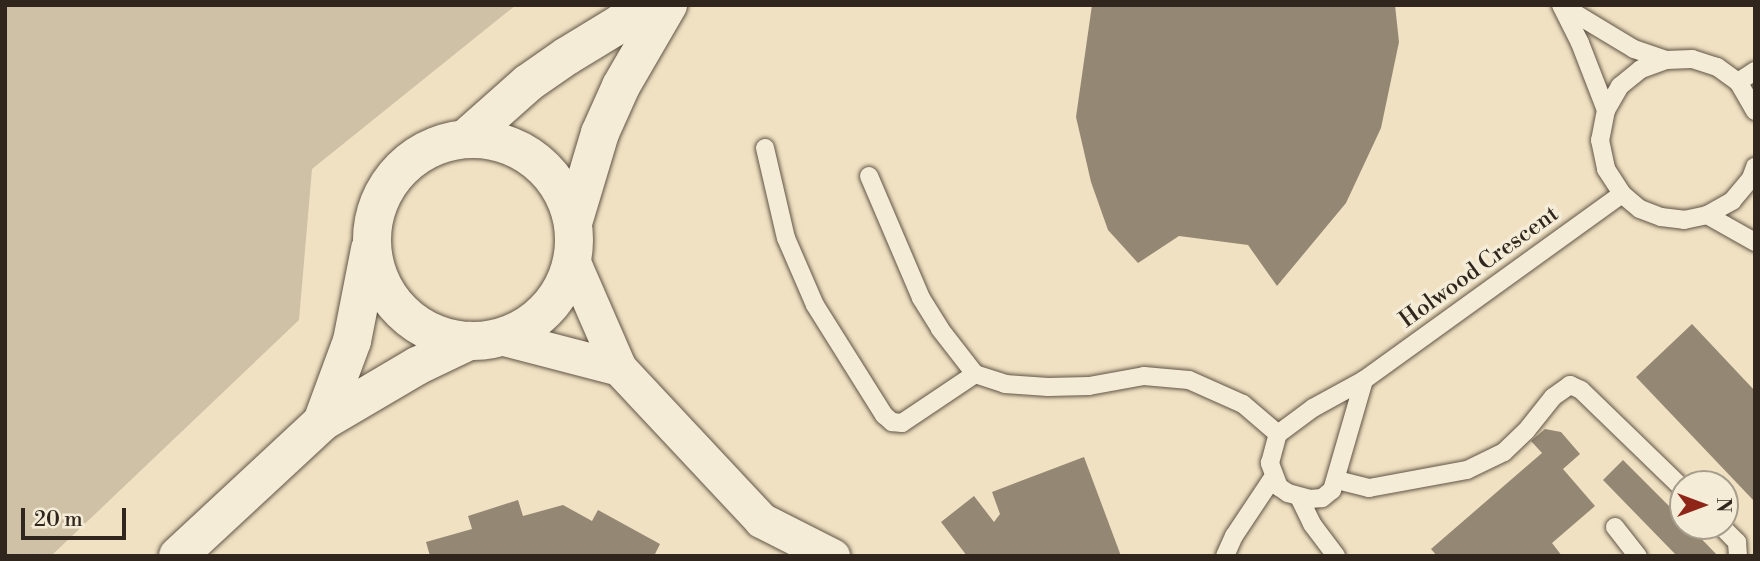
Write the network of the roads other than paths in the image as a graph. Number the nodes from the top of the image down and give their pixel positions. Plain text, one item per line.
1 (659, 5) edge
2 (668, 5) edge
3 (1561, 5) edge
4 (1666, 60) junction
5 (1755, 71) edge
6 (1738, 82) junction
7 (1606, 110) junction
8 (1755, 111) edge
9 (465, 139) junction
10 (765, 148) dead end
11 (870, 176) dead end
12 (1753, 179) edge
13 (1622, 194) junction
14 (1707, 215) junction
15 (372, 240) junction
16 (572, 242) junction
17 (1755, 242) edge
18 (484, 339) junction
19 (620, 368) junction
20 (975, 374) junction
21 (1364, 380) junction
22 (322, 422) junction
23 (1278, 434) junction
24 (1669, 475) edge
25 (1274, 476) junction
26 (1337, 480) junction
27 (1299, 497) junction
28 (761, 520) junction
29 (1615, 527) dead end
30 (179, 553) edge
31 (774, 556) edge
32 (832, 556) edge
33 (1225, 556) edge
34 (1336, 556) edge
35 (1638, 556) edge

1 - 9 street
2 - 16 street
3 - 4 lane
3 - 7 lane
4 - 6 lane
4 - 7 lane
5 - 6 lane
6 - 8 lane
7 - 13 lane
9 - 15 street
9 - 16 street
10 - 20 lane
11 - 20 lane
12 - 14 lane
13 - 14 lane
13 - 21 lane, Holwood Crescent
14 - 17 lane
15 - 18 street
15 - 22 street
16 - 18 street
16 - 19 street
18 - 19 street
18 - 22 street
19 - 28 street
20 - 23 lane
21 - 23 lane, Holwood Crescent
21 - 26 lane
22 - 30 street
23 - 25 lane
24 - 26 lane
25 - 27 lane
25 - 33 lane
26 - 27 lane
27 - 34 lane
28 - 31 street
28 - 32 street
29 - 35 lane

